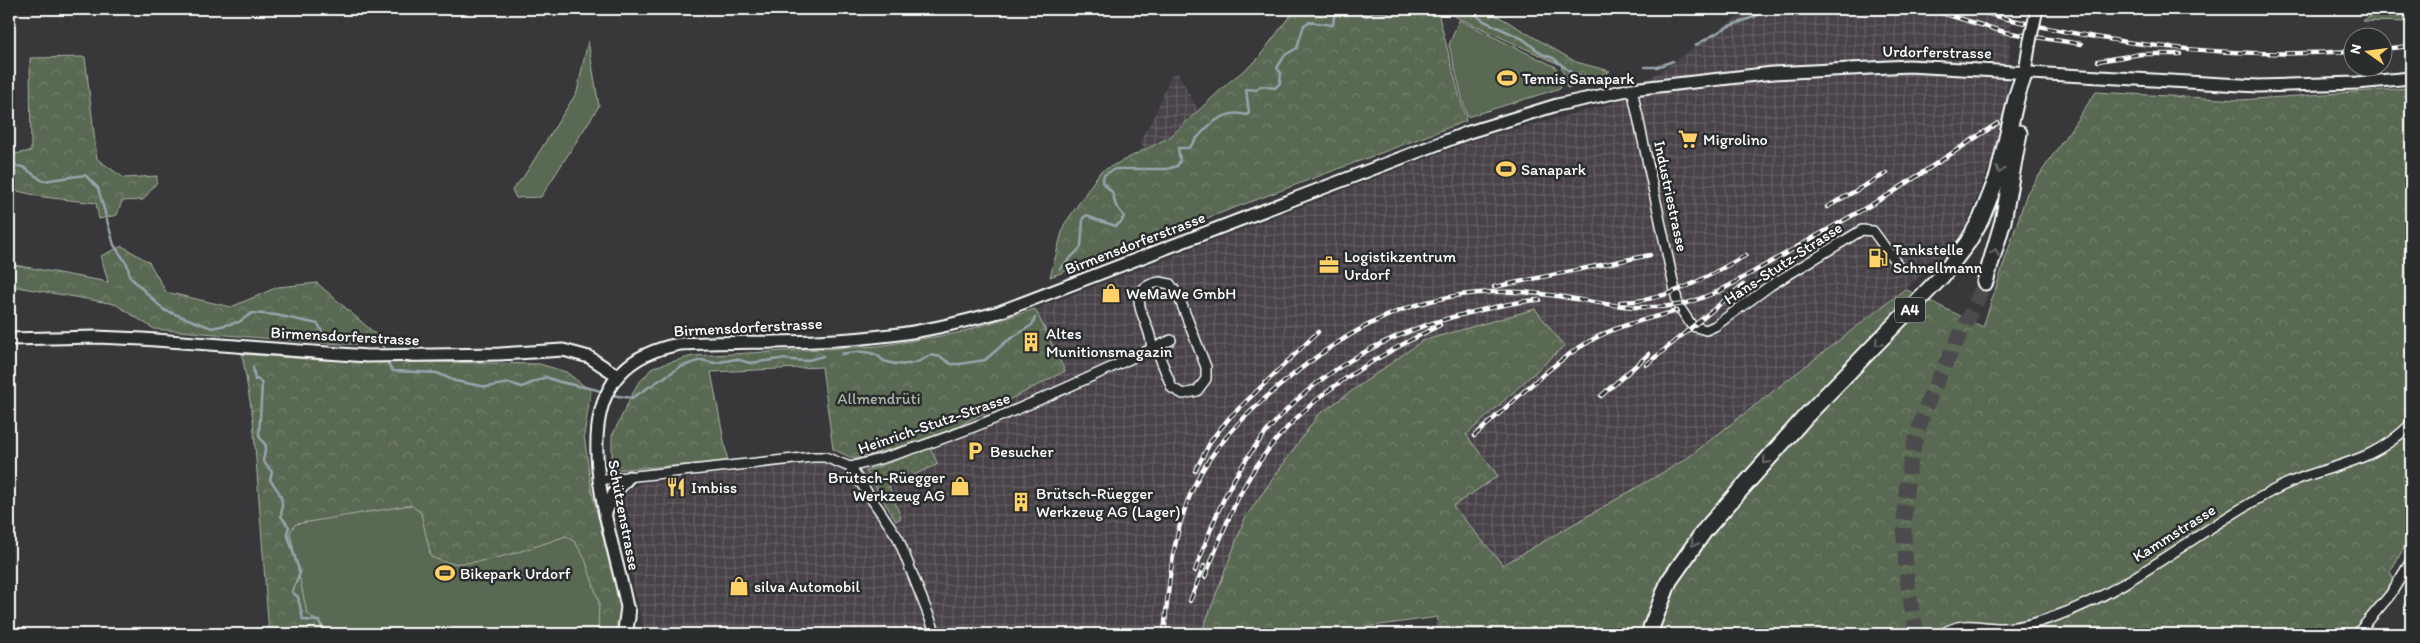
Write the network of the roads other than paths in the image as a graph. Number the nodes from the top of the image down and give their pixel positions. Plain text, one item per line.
1 (2037, 9) edge
2 (2025, 72) junction
3 (2411, 78) edge
4 (1632, 89) junction
5 (1469, 132) joint
6 (1897, 264) dead end
7 (1985, 282) tunnel mouth
8 (1680, 310) joint
9 (9, 339) edge
10 (1172, 340) dead end
11 (1151, 349) junction
12 (615, 380) junction
13 (2411, 424) edge
14 (850, 467) junction
15 (629, 477) junction
16 (598, 480) junction
17 (605, 515) junction
18 (2411, 561) edge
19 (628, 611) junction
20 (1651, 628) dead end
21 (2411, 628) edge
22 (625, 634) edge
23 (632, 634) edge
24 (936, 634) edge
25 (1942, 634) edge
26 (2357, 634) edge
27 (2408, 634) edge

1 - 2 main road, bridge
2 - 3 main road, Urdorferstrasse
2 - 4 main road, Urdorferstrasse
7 -> 2 highway
2 -> 20 highway, A4
4 - 5 main road, Urdorferstrasse
4 - 8 street, Industriestrasse
5 - 12 main road, Birmensdorferstrasse
6 - 8 street, Hans-Stutz-Strasse
9 - 12 main road, Birmensdorferstrasse
10 - 11 street, Heinrich-Stutz-Strasse
11 - 11 street
11 - 14 street, Heinrich-Stutz-Strasse
12 - 16 main road, Schützenstrasse
13 - 25 street, Kammstrasse
14 - 15 street, Heinrich-Stutz-Strasse
14 - 24 street
15 - 16 street, Heinrich-Stutz-Strasse
15 - 17 main road
16 - 17 main road, Schützenstrasse
17 - 19 main road, Schützenstrasse
18 - 26 street
19 - 22 main road
19 - 23 main road, Schützenstrasse
21 - 27 street

